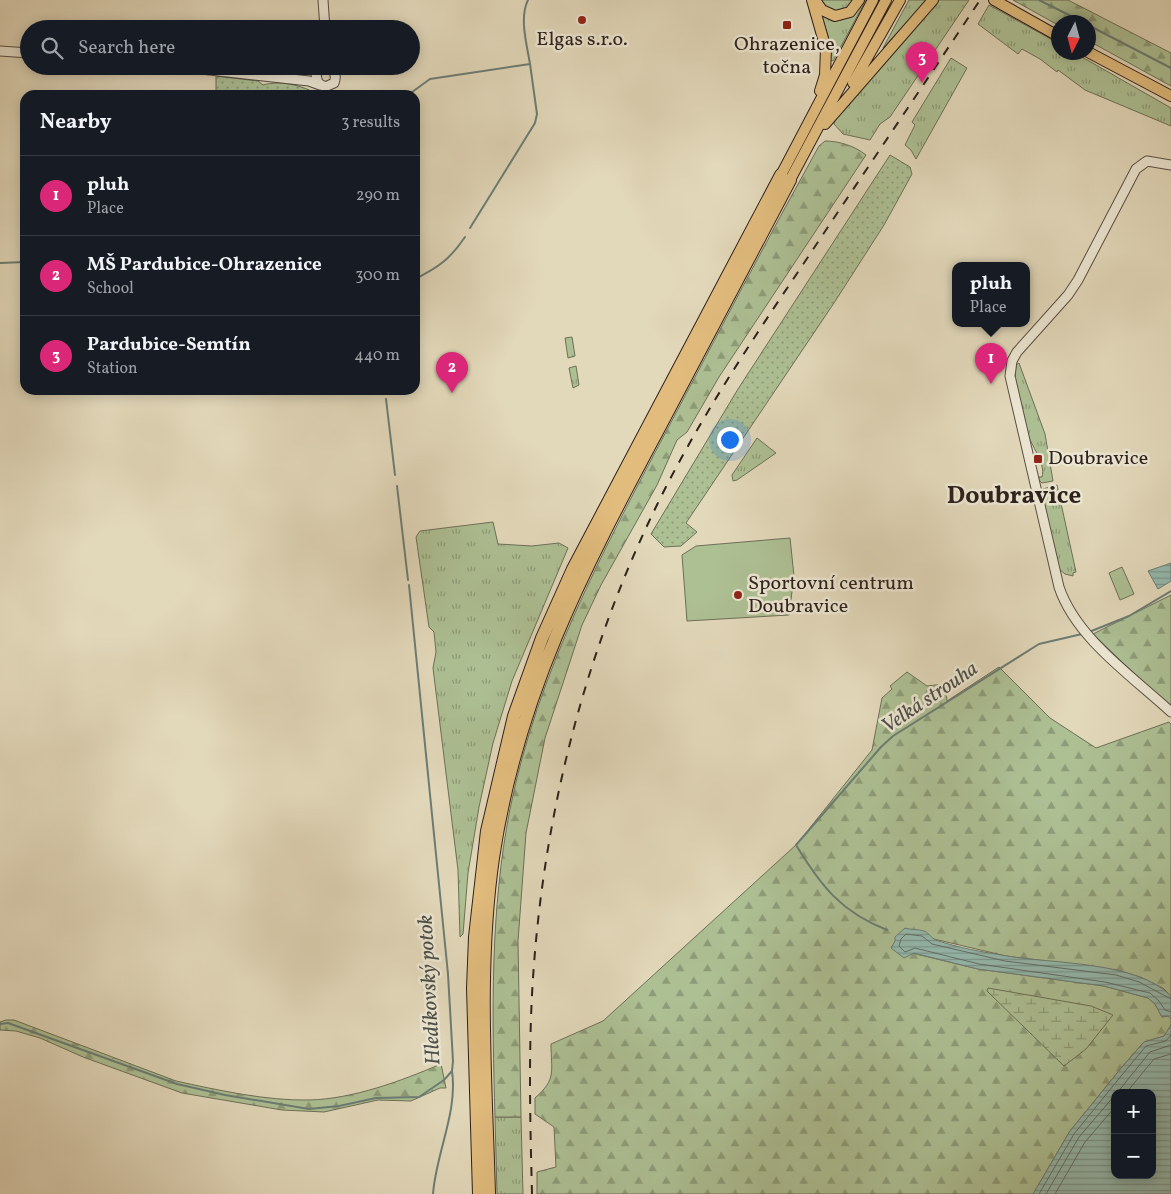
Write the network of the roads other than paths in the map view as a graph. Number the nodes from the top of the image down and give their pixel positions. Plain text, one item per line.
1 (814, 0) edge
2 (859, 0) edge
3 (873, 0) edge
4 (886, 0) edge
5 (900, 0) edge
6 (933, 0) edge
7 (997, 2) edge
8 (324, 4) edge
9 (326, 20) edge
10 (1051, 32) edge
11 (0, 51) edge
12 (20, 52) edge
13 (1096, 56) edge
14 (259, 75) edge
15 (302, 75) edge
16 (317, 75) edge
17 (335, 75) edge
18 (268, 76) junction
19 (320, 84) junction
20 (1171, 97) edge
21 (843, 102) junction
22 (807, 137) junction
23 (1171, 165) edge
24 (786, 178) junction
25 (1171, 712) edge
26 (478, 1194) edge
27 (489, 1194) edge

1 - 2 main road
1 - 22 main road
3 - 22 main road
4 - 22 main road
5 - 21 main road
6 - 21 main road
7 - 10 main road
8 - 9 street
11 - 12 street
13 - 20 main road
14 - 18 street
15 - 18 street
16 - 19 street
17 - 19 street
18 - 19 street
21 - 22 main road
22 - 24 main road
23 - 25 street
24 - 26 highway
24 - 27 highway

